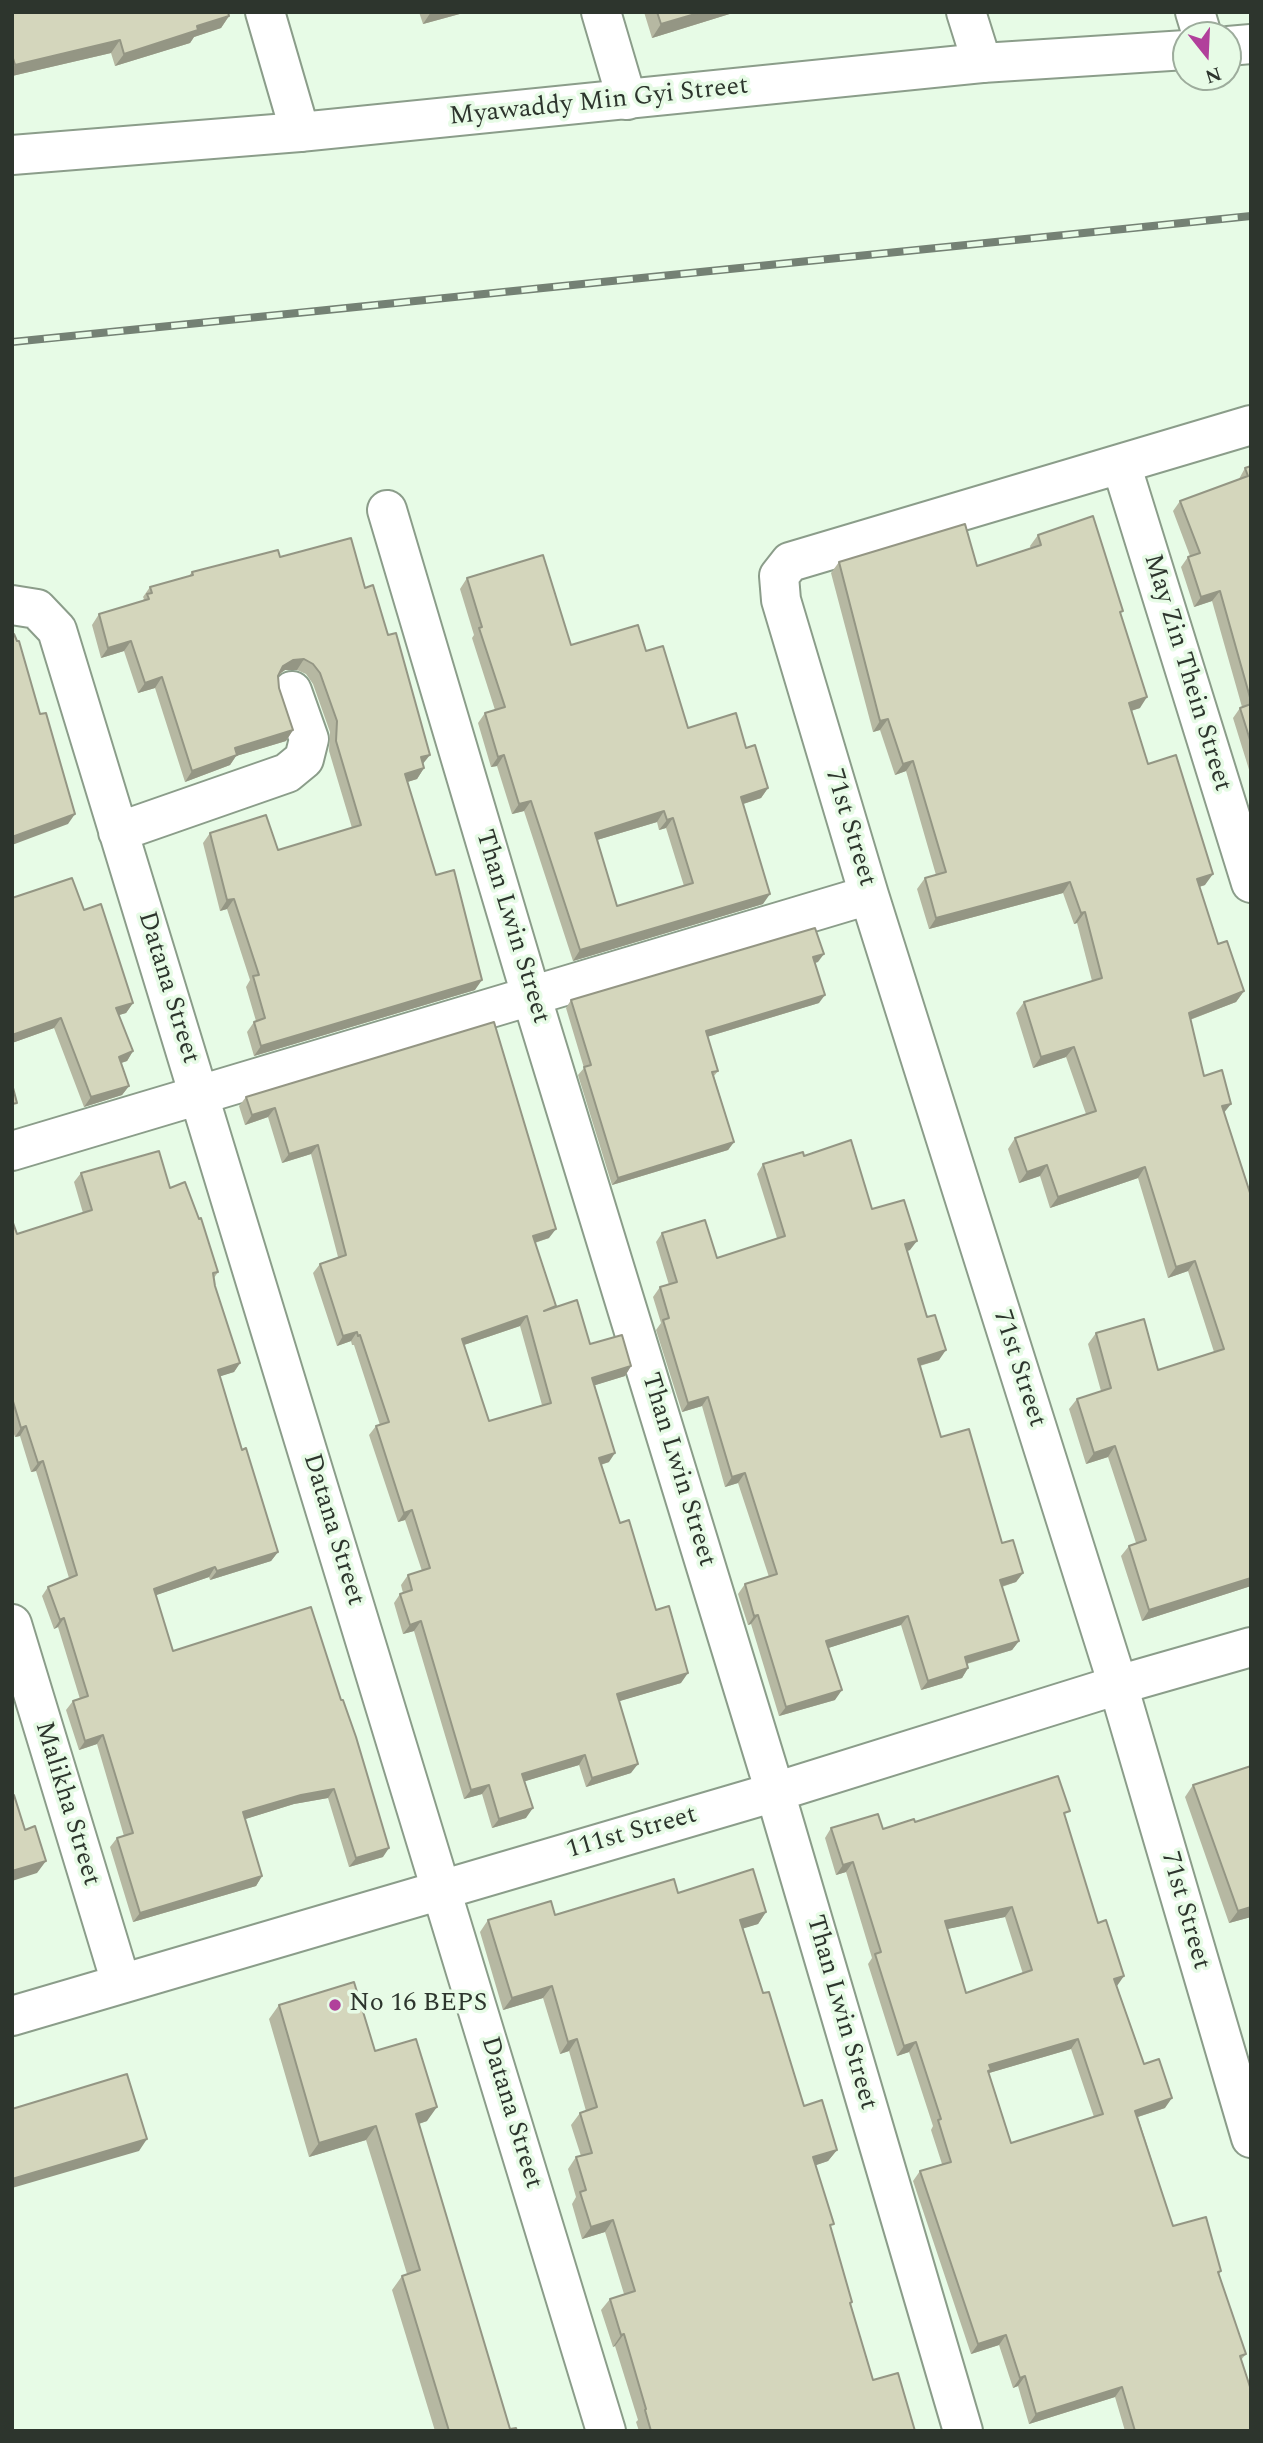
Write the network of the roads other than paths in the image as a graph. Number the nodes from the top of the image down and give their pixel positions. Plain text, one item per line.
1 (265, 12) edge
2 (601, 12) edge
3 (966, 12) edge
4 (1172, 51) edge
5 (982, 63) junction
6 (627, 100) junction
7 (300, 132) junction
8 (12, 156) edge
9 (1251, 425) edge
10 (1121, 464) junction
11 (387, 510) dead end
12 (12, 605) edge
13 (292, 691) dead end
14 (118, 832) junction
15 (1251, 883) edge
16 (869, 895) junction
17 (531, 995) junction
18 (200, 1096) junction
19 (12, 1151) edge
20 (12, 1624) edge
21 (1251, 1647) edge
22 (1118, 1685) junction
23 (775, 1792) junction
24 (442, 1889) junction
25 (121, 1983) junction
26 (12, 2016) edge
27 (1251, 2138) edge
28 (606, 2431) edge
29 (963, 2431) edge

1 - 7 street
2 - 6 street
3 - 5 street
4 - 5 street, Myawaddy Min Gyi Street
5 - 6 street, Myawaddy Min Gyi Street
6 - 7 street, Myawaddy Min Gyi Street
7 - 8 street, Myawaddy Min Gyi Street
9 - 10 street
10 - 15 street, May Zin Thein Street
10 - 16 street, 71st Street
11 - 17 street, Than Lwin Street
12 - 14 street, Datana Street
13 - 14 street
14 - 18 street, Datana Street
16 - 17 street
16 - 22 street, 71st Street
17 - 18 street
17 - 23 street, Than Lwin Street
18 - 19 street
18 - 24 street, Datana Street
20 - 25 street, Malikha Street
21 - 22 street, 111st Street
22 - 23 street, 111st Street
22 - 27 street, 71st Street
23 - 24 street, 111st Street
23 - 29 street, Than Lwin Street
24 - 25 street, 111st Street
24 - 28 street, Datana Street
25 - 26 street, 111st Street

